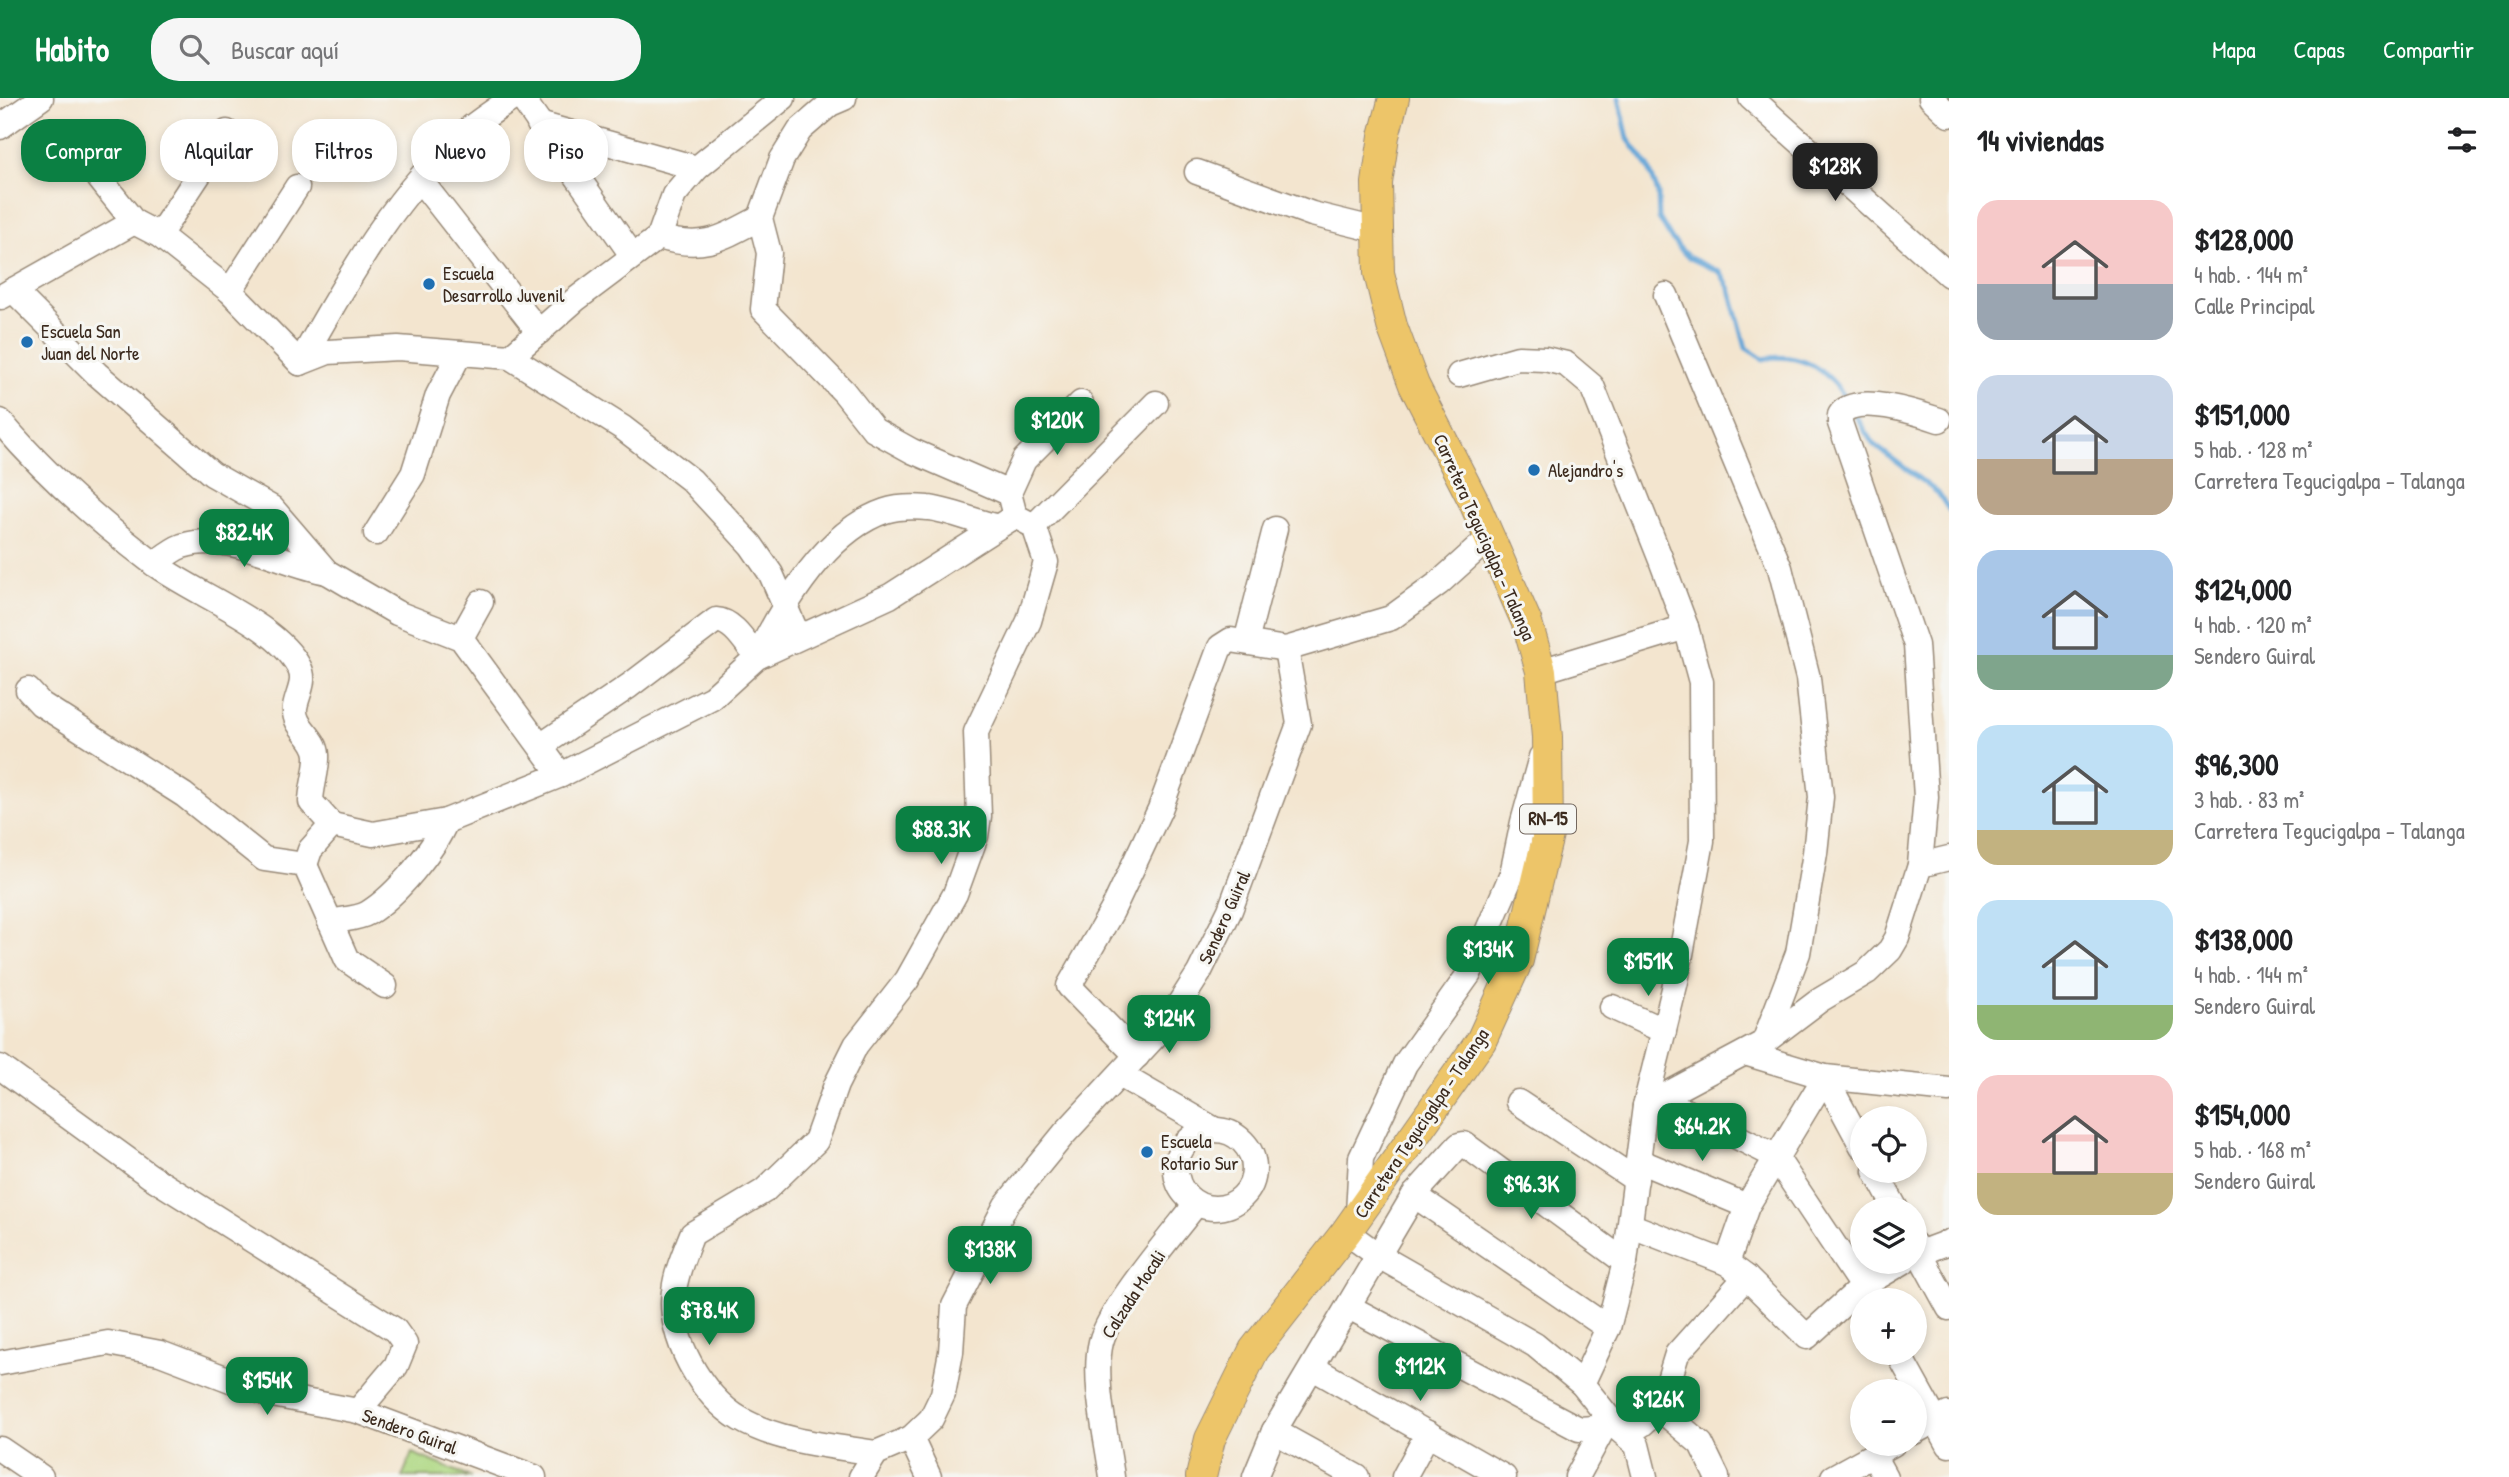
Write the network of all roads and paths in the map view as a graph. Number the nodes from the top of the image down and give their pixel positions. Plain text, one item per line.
1 (41, 98) edge
2 (513, 98) edge
3 (522, 98) edge
4 (783, 98) edge
5 (844, 98) edge
6 (1394, 98) edge
7 (1751, 98) edge
8 (1931, 98) edge
9 (1949, 115) edge
10 (483, 119) edge
11 (536, 119) edge
12 (0, 127) edge
13 (608, 143) edge
14 (697, 168) junction
15 (1197, 172) dead end
16 (102, 182) edge
17 (194, 182) edge
18 (418, 182) edge
19 (422, 182) edge
20 (580, 182) edge
21 (297, 187) dead end
22 (760, 218) junction
23 (134, 222) junction
24 (1377, 230) junction
25 (159, 235) junction
26 (659, 237) junction
27 (632, 255) junction
28 (1949, 275) edge
29 (230, 291) junction
30 (7, 294) edge
31 (1666, 295) dead end
32 (539, 332) junction
33 (460, 353) junction
34 (510, 356) junction
35 (300, 362) junction
36 (1459, 375) dead end
37 (1081, 403) dead end
38 (1156, 403) dead end
39 (1939, 420) dead end
40 (0, 421) edge
41 (1013, 515) junction
42 (1275, 529) dead end
43 (376, 533) dead end
44 (1489, 538) junction
45 (154, 564) junction
46 (327, 572) junction
47 (481, 602) dead end
48 (783, 606) junction
49 (1686, 628) junction
50 (798, 636) junction
51 (461, 638) junction
52 (1246, 642) junction
53 (1286, 649) junction
54 (757, 657) junction
55 (1541, 671) junction
56 (28, 690) dead end
57 (1547, 737) junction
58 (542, 746) junction
59 (561, 775) junction
60 (446, 821) junction
61 (332, 825) junction
62 (1949, 858) edge
63 (305, 865) junction
64 (1920, 865) junction
65 (330, 922) junction
66 (385, 986) dead end
67 (1612, 1007) dead end
68 (1664, 1031) junction
69 (1754, 1048) junction
70 (1137, 1056) junction
71 (0, 1067) edge
72 (1121, 1075) junction
73 (1825, 1077) junction
74 (1949, 1090) edge
75 (1518, 1102) dead end
76 (1652, 1102) junction
77 (1850, 1124) edge
78 (1215, 1130) junction
79 (1775, 1156) junction
80 (1637, 1171) junction
81 (1414, 1195) junction
82 (1196, 1204) junction
83 (1747, 1206) junction
84 (1352, 1223) junction
85 (1632, 1226) junction
86 (1949, 1242) edge
87 (1927, 1249) edge
88 (1379, 1256) junction
89 (1625, 1262) junction
90 (1737, 1270) junction
91 (1889, 1274) edge
92 (1927, 1274) edge
93 (1865, 1288) edge
94 (1874, 1288) edge
95 (1850, 1306) edge
96 (1349, 1307) junction
97 (1949, 1308) edge
98 (1608, 1328) junction
99 (0, 1363) edge
100 (1904, 1365) edge
101 (1313, 1368) junction
102 (1582, 1384) junction
103 (1660, 1409) junction
104 (358, 1411) junction
105 (1933, 1422) edge
106 (1610, 1429) junction
107 (1274, 1431) junction
108 (1428, 1433) junction
109 (911, 1438) junction
110 (1949, 1445) edge
111 (0, 1449) edge
112 (876, 1453) junction
113 (1870, 1456) edge
114 (1884, 1456) edge
115 (41, 1477) edge
116 (534, 1477) edge
117 (862, 1477) edge
118 (929, 1477) edge
119 (1112, 1477) edge
120 (1200, 1477) edge
121 (1255, 1477) edge
122 (1357, 1477) edge
123 (1404, 1477) edge
124 (1504, 1477) edge
125 (1577, 1477) edge
126 (1645, 1477) edge
127 (1717, 1477) edge
128 (1833, 1477) edge
129 (1885, 1477) edge

1 - 12 street
2 - 10 street
3 - 11 street
4 - 14 street
5 - 22 street
6 - 24 main road, Carretera Tegucigalpa - Talanga / RN-15
7 - 28 street
8 - 9 street
13 - 14 street
14 - 26 street
15 - 24 street
16 - 23 street
17 - 25 street
18 - 35 street
19 - 32 street
20 - 27 street
21 - 29 street
22 - 26 street
22 - 41 street
23 - 25 street
23 - 30 street
24 - 44 main road, Carretera Tegucigalpa - Talanga / RN-15
25 - 29 street
26 - 27 street
27 - 32 street
29 - 35 street
30 - 46 street
31 - 69 street
32 - 34 street
33 - 34 street
33 - 35 street
33 - 43 street
34 - 48 street
36 - 49 street
37 - 41 street
38 - 41 street
39 - 64 street
40 - 45 street
41 - 48 street
41 - 50 street
41 - 112 street
42 - 52 street
44 - 53 street
44 - 55 main road, Carretera Tegucigalpa - Talanga / RN-15
45 - 46 street
45 - 61 street
46 - 51 street
47 - 51 street
48 - 50 street
48 - 54 street
49 - 55 street
49 - 68 street
50 - 54 street
51 - 58 street
52 - 53 street
52 - 70 street
53 - 70 street, Sendero Guiral
54 - 58 street
54 - 59 street
55 - 57 main road, Carretera Tegucigalpa - Talanga / RN-15
56 - 63 street
57 - 84 street
57 - 84 main road, Carretera Tegucigalpa - Talanga / RN-15
58 - 59 street
59 - 60 street
60 - 61 street
60 - 65 street
61 - 63 street
62 - 64 street
63 - 65 street
64 - 69 street
65 - 66 street
67 - 68 street
68 - 76 street
69 - 73 street
69 - 76 street
70 - 72 street, Sendero Guiral
71 - 104 street
72 - 78 street
72 - 109 street, Sendero Guiral
73 - 74 street
73 - 77 street
73 - 79 street
75 - 80 street
76 - 79 street
76 - 80 street
78 - 82 street
78 - 82 street
79 - 83 street
79 - 93 street
80 - 83 street
80 - 85 street
81 - 88 street
81 - 89 street
81 - 98 street
82 - 119 street, Calzada Mocali
83 - 90 street
84 - 88 street
84 - 120 main road, Carretera Tegucigalpa - Talanga / RN-15
85 - 89 street
85 - 90 street
86 - 87 street
88 - 96 street
88 - 102 street
89 - 98 street
90 - 95 street
90 - 103 street
91 - 94 street
92 - 97 street
96 - 101 street
96 - 106 street
98 - 102 street
99 - 104 street, Sendero Guiral
100 - 105 street
101 - 107 street
101 - 108 street
102 - 106 street
103 - 106 street
103 - 127 street
104 - 116 street, Sendero Guiral
105 - 110 street
106 - 125 street
106 - 126 street
107 - 121 street
107 - 122 street
108 - 123 street
108 - 124 street
109 - 112 street, Sendero Guiral
109 - 118 street
111 - 115 street
112 - 117 street
113 - 128 street
114 - 129 street

